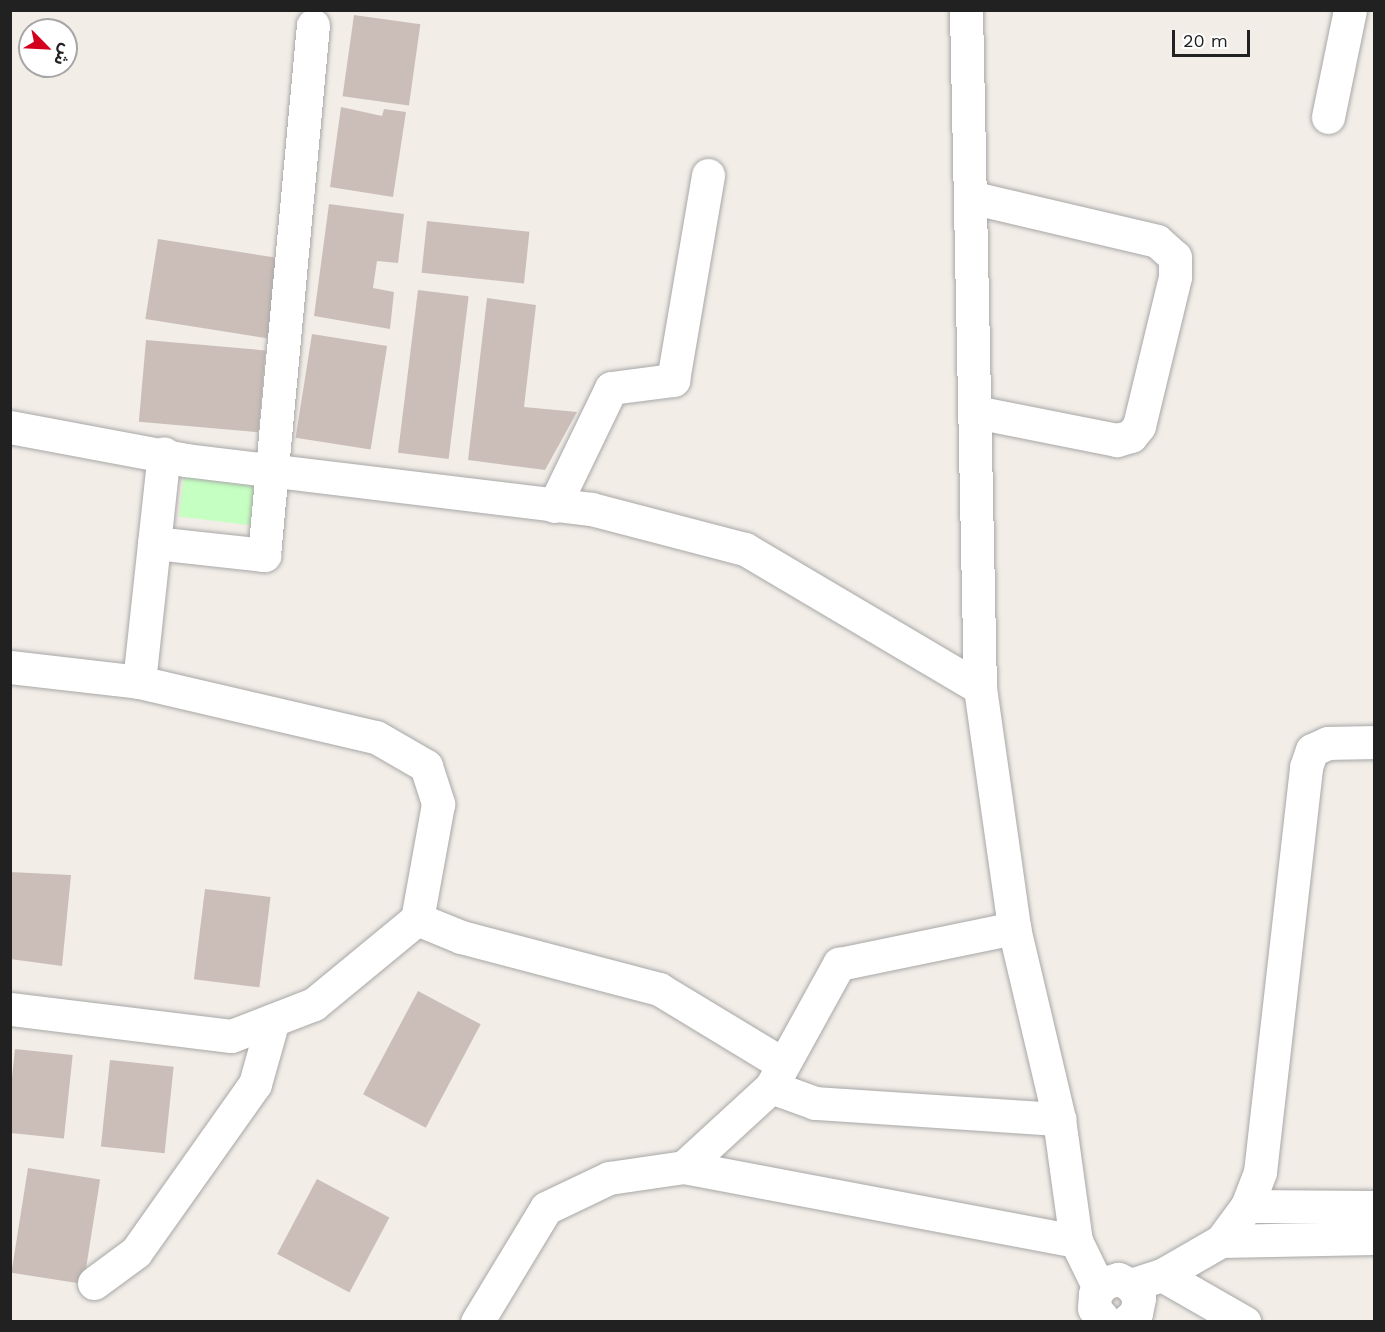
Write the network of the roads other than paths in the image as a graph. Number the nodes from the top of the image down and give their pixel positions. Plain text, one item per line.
1 (966, 10) edge
2 (1350, 10) edge
3 (313, 25) dead end
4 (1328, 117) dead end
5 (708, 175) dead end
6 (970, 196) junction
7 (975, 412) junction
8 (10, 427) edge
9 (164, 453) junction
10 (274, 471) junction
11 (554, 506) junction
12 (154, 543) junction
13 (10, 667) edge
14 (139, 682) junction
15 (980, 688) junction
16 (1374, 742) edge
17 (417, 919) junction
18 (1014, 928) junction
19 (10, 1009) edge
20 (273, 1020) junction
21 (777, 1076) junction
22 (1059, 1119) junction
23 (684, 1167) junction
24 (1247, 1206) junction
25 (1374, 1207) edge
26 (1374, 1238) edge
27 (1076, 1241) junction
28 (1221, 1241) junction
29 (1162, 1275) junction
30 (94, 1283) dead end
31 (1116, 1311) edge
32 (477, 1322) edge
33 (1244, 1322) edge

1 - 6 street
2 - 4 street
3 - 10 street
5 - 11 street
6 - 7 street
6 - 7 street
7 - 15 street
8 - 9 street
9 - 10 street
9 - 12 street
10 - 11 street
10 - 12 street
11 - 15 street
12 - 14 street
13 - 14 street
14 - 17 street
15 - 18 street
16 - 24 street
17 - 20 street
17 - 21 street
18 - 21 street
18 - 22 street
19 - 20 street
20 - 30 street
21 - 22 street
21 - 23 street
22 - 27 street
23 - 27 street
23 - 32 street
24 - 25 street
24 - 28 street
26 - 28 street
27 - 31 street
28 - 29 street
29 - 31 street
29 - 33 street

